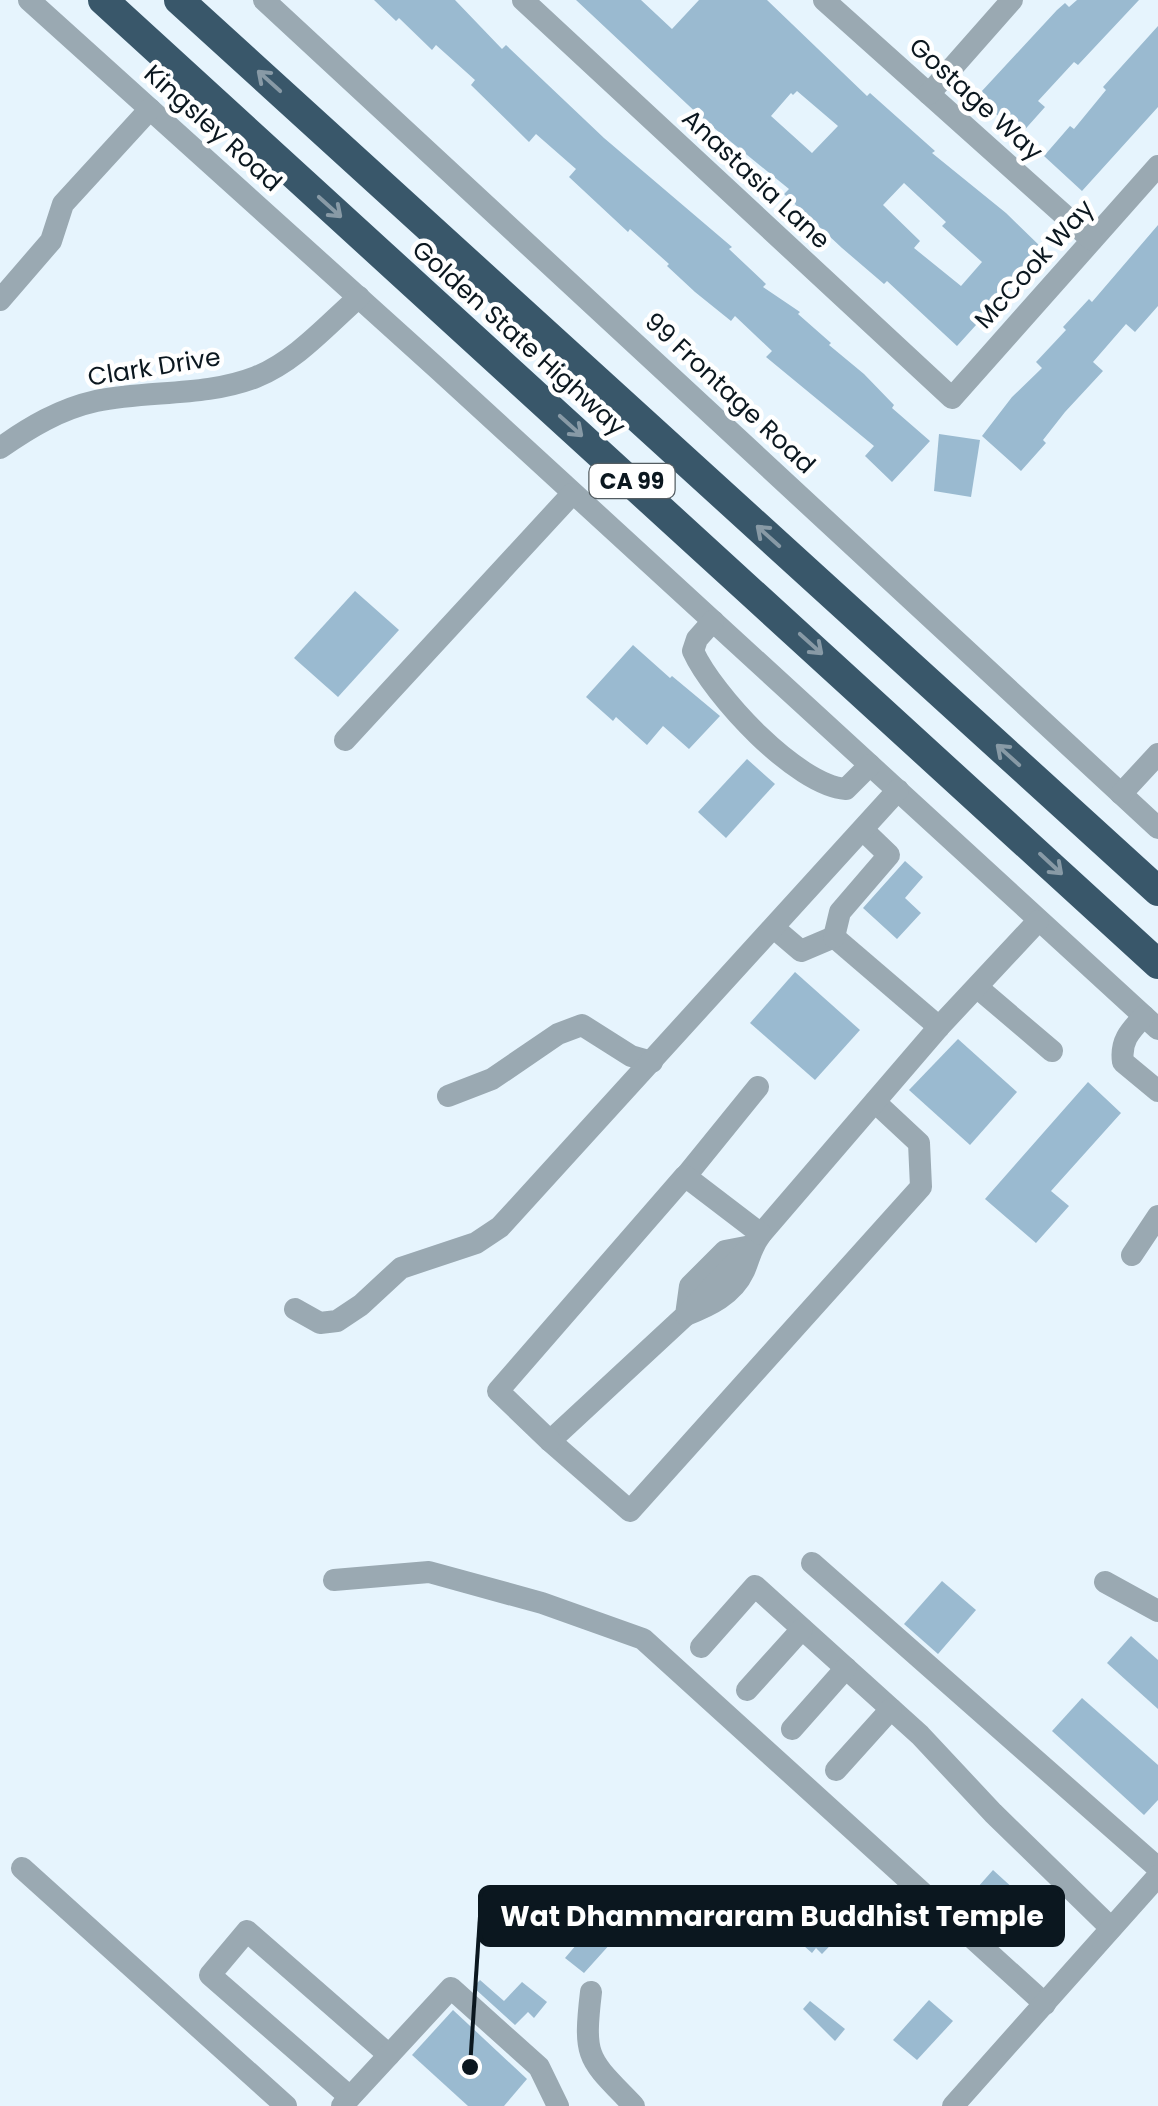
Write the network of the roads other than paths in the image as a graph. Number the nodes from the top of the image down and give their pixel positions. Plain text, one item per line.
1 (30, 0) edge
2 (103, 0) edge
3 (179, 0) edge
4 (264, 0) edge
5 (522, 0) edge
6 (824, 0) edge
7 (1012, 0) edge
8 (929, 94) junction
9 (150, 109) junction
10 (1158, 166) edge
11 (1092, 240) junction
12 (359, 297) junction
13 (0, 300) edge
14 (952, 398) joint
15 (0, 448) edge
16 (572, 494) junction
17 (714, 622) junction
18 (345, 740) dead end
19 (1158, 754) edge
20 (870, 766) junction
21 (898, 790) junction
22 (1121, 794) junction
23 (1158, 828) edge
24 (862, 830) junction
25 (1158, 891) edge
26 (1038, 921) junction
27 (774, 928) junction
28 (834, 937) junction
29 (1158, 964) edge
30 (978, 988) junction
31 (1151, 1023) edge
32 (939, 1027) junction
33 (1052, 1051) dead end
34 (652, 1062) junction
35 (758, 1088) dead end
36 (1158, 1091) edge
37 (448, 1096) dead end
38 (874, 1102) junction
39 (684, 1177) junction
40 (1158, 1216) edge
41 (756, 1240) junction
42 (1132, 1255) dead end
43 (295, 1309) dead end
44 (686, 1315) junction
45 (550, 1441) junction
46 (812, 1563) dead end
47 (334, 1580) dead end
48 (1105, 1582) dead end
49 (1158, 1611) edge
50 (802, 1629) junction
51 (701, 1647) dead end
52 (846, 1668) junction
53 (747, 1690) dead end
54 (891, 1709) junction
55 (792, 1729) dead end
56 (836, 1770) dead end
57 (22, 1868) dead end
58 (1158, 1868) edge
59 (1158, 1876) edge
60 (1112, 1928) junction
61 (591, 1992) dead end
62 (1045, 2004) junction
63 (389, 2055) junction
64 (346, 2101) edge
65 (286, 2106) edge
66 (558, 2106) edge
67 (634, 2106) edge
68 (954, 2106) edge

1 - 9 street, Kingsley Road
2 -> 29 highway, Golden State Highway / CA 99
25 -> 3 highway, Golden State Highway / CA 99
4 - 22 street, 99 Frontage Road
5 - 14 street, Anastasia Lane
6 - 8 street, Gostage Way
7 - 8 street
8 - 11 street, Gostage Way
9 - 12 street, Kingsley Road
9 - 13 street
10 - 11 street, McCook Way
11 - 14 street, McCook Way
12 - 15 street, Clark Drive
12 - 16 street
16 - 17 street
16 - 18 street
17 - 20 street
17 - 20 street
19 - 22 street
20 - 21 street
21 - 24 street
21 - 26 street
22 - 23 street, 99 Frontage Road
24 - 27 street
24 - 28 street
26 - 30 street
26 - 31 street
27 - 28 street
27 - 34 street
28 - 32 street
30 - 32 street
30 - 33 street
31 - 36 street
32 - 38 street
34 - 37 street
34 - 43 street
35 - 39 street
38 - 41 street
38 - 45 street
39 - 41 street
39 - 45 street
40 - 42 street
41 - 44 street
41 - 44 street
44 - 45 street
46 - 58 street
47 - 62 street
48 - 49 street
50 - 51 street
50 - 52 street
50 - 53 street
52 - 54 street
52 - 55 street
54 - 56 street
54 - 60 street
57 - 65 street
59 - 60 street
60 - 62 street
61 - 67 street
62 - 68 street
63 - 64 street
63 - 64 street
63 - 66 street

